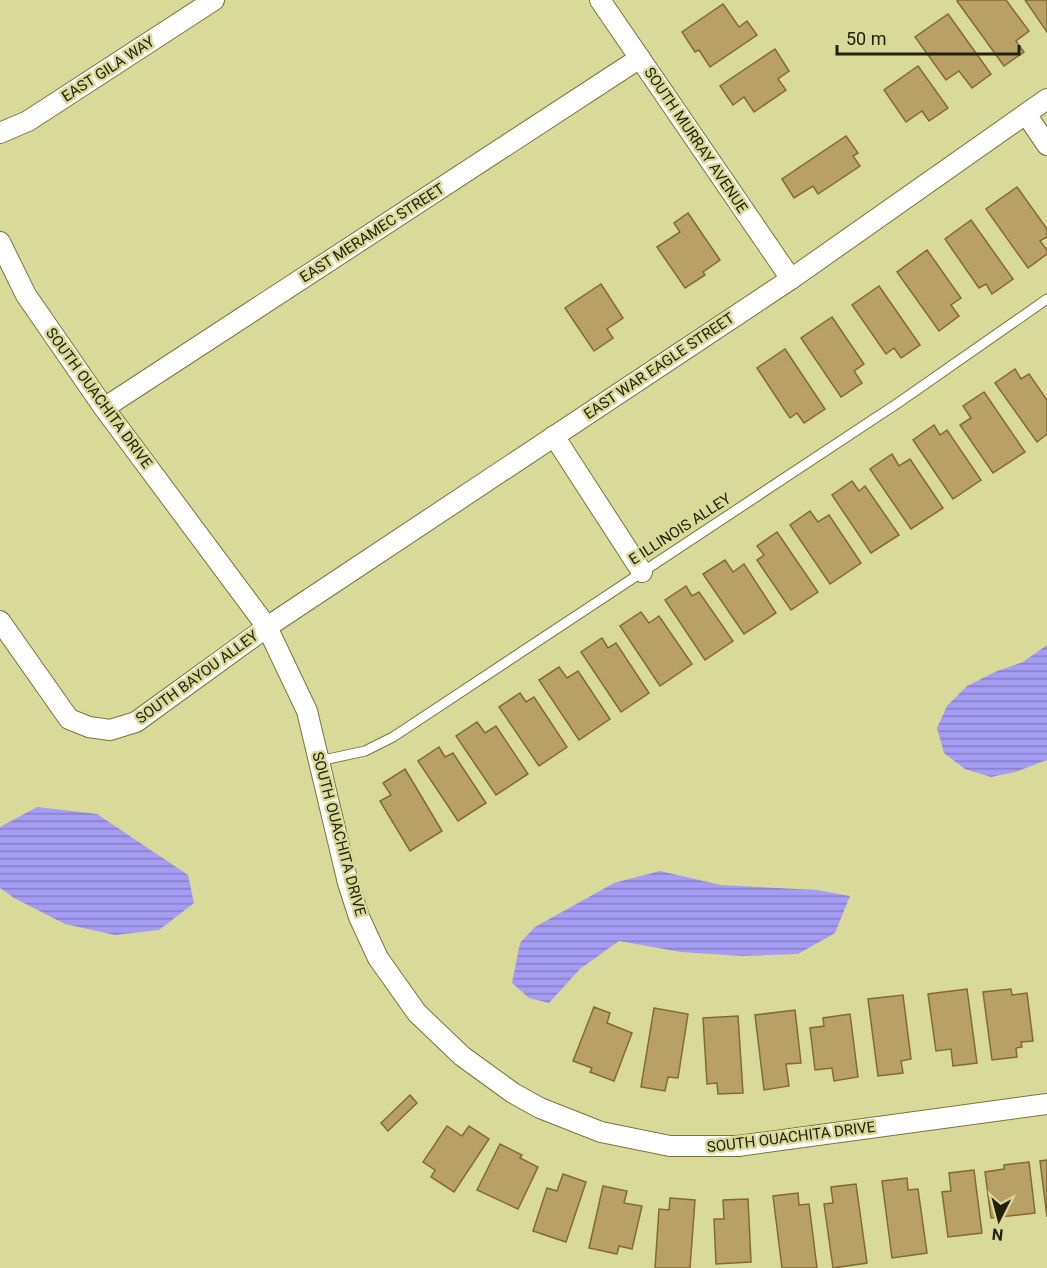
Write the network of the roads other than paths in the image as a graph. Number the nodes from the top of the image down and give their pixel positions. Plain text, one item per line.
1 (214, 0) edge
2 (600, 0) edge
3 (639, 58) junction
4 (1047, 99) edge
5 (1026, 114) junction
6 (0, 134) edge
7 (1047, 145) edge
8 (0, 242) edge
9 (791, 279) junction
10 (1047, 300) edge
11 (104, 408) junction
12 (554, 436) junction
13 (642, 572) junction
14 (0, 621) edge
15 (267, 627) junction
16 (319, 761) junction
17 (1047, 1104) edge

1 - 6 street, EAST GILA WAY
2 - 3 street, SOUTH MURRAY AVENUE
3 - 9 street, SOUTH MURRAY AVENUE
3 - 11 street, EAST MERAMEC STREET
4 - 5 street, EAST WAR EAGLE STREET
5 - 7 street
5 - 9 street, EAST WAR EAGLE STREET
8 - 11 street, SOUTH OUACHITA DRIVE
9 - 12 street, EAST WAR EAGLE STREET
10 - 13 lane, E ILLINOIS ALLEY
11 - 15 street, SOUTH OUACHITA DRIVE
12 - 13 street
12 - 15 street, EAST WAR EAGLE STREET
13 - 16 lane, E ILLINOIS ALLEY
14 - 15 street, SOUTH BAYOU ALLEY
15 - 16 street, SOUTH OUACHITA DRIVE
16 - 17 street, SOUTH OUACHITA DRIVE

